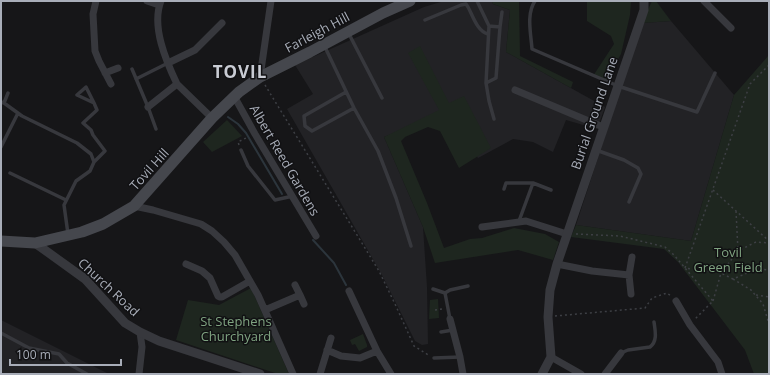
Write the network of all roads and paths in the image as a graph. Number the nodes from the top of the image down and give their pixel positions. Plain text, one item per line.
1 (96, 1) edge
2 (147, 1) edge
3 (271, 1) edge
4 (410, 1) edge
5 (477, 1) edge
6 (535, 1) edge
7 (644, 1) edge
8 (704, 1) edge
9 (160, 3) edge
10 (394, 4) edge
11 (502, 12) dead end
12 (425, 20) dead end
13 (222, 23) dead end
14 (489, 26) junction
15 (500, 26) junction
16 (731, 28) dead end
17 (348, 31) junction
18 (488, 34) junction
19 (323, 44) junction
20 (168, 63) junction
21 (769, 65) edge
22 (118, 68) dead end
23 (132, 69) dead end
24 (105, 73) junction
25 (714, 73) dead end
26 (260, 77) junction
27 (136, 79) junction
28 (486, 83) junction
29 (111, 84) dead end
30 (177, 84) junction
31 (618, 86) junction
32 (515, 90) dead end
33 (346, 92) junction
34 (8, 93) dead end
35 (234, 96) junction
36 (382, 98) dead end
37 (2, 103) edge
38 (94, 103) junction
39 (148, 107) junction
40 (354, 108) junction
41 (18, 113) junction
42 (212, 118) junction
43 (494, 119) dead end
44 (603, 127) junction
45 (156, 129) dead end
46 (247, 138) dead end
47 (1, 146) edge
48 (241, 150) joint
49 (595, 150) junction
50 (94, 162) junction
51 (10, 173) dead end
52 (533, 183) junction
53 (504, 189) dead end
54 (713, 189) junction
55 (551, 190) dead end
56 (293, 196) junction
57 (66, 200) junction
58 (629, 202) dead end
59 (134, 206) junction
60 (736, 210) junction
61 (518, 222) junction
62 (482, 227) dead end
63 (567, 234) junction
64 (68, 235) junction
65 (316, 236) dead end
66 (1, 241) edge
67 (769, 242) edge
68 (35, 243) junction
69 (411, 246) dead end
70 (738, 251) junction
71 (632, 257) dead end
72 (186, 264) dead end
73 (557, 264) junction
74 (685, 268) junction
75 (769, 270) edge
76 (721, 273) junction
77 (629, 275) junction
78 (733, 279) junction
79 (250, 281) junction
80 (295, 285) dead end
81 (468, 286) dead end
82 (433, 288) dead end
83 (349, 291) dead end
84 (445, 293) junction
85 (631, 294) dead end
86 (300, 295) junction
87 (756, 295) junction
88 (769, 297) edge
89 (676, 300) joint
90 (713, 301) junction
91 (304, 304) dead end
92 (448, 308) junction
93 (265, 310) junction
94 (435, 310) dead end
95 (548, 317) junction
96 (450, 320) joint
97 (654, 322) dead end
98 (769, 324) edge
99 (690, 325) junction
100 (453, 330) junction
101 (140, 332) junction
102 (442, 332) dead end
103 (1, 334) edge
104 (331, 338) dead end
105 (327, 350) junction
106 (377, 351) junction
107 (621, 353) joint
108 (460, 357) junction
109 (551, 357) junction
110 (434, 358) joint
111 (87, 374) edge
112 (140, 374) edge
113 (260, 374) edge
114 (293, 374) edge
115 (320, 374) edge
116 (391, 374) edge
117 (463, 374) edge
118 (542, 374) edge
119 (581, 374) edge
120 (605, 374) edge
121 (722, 374) edge

1 - 24 street
2 - 9 street
3 - 26 street
4 - 10 main road, Farleigh Hill
5 - 14 lane
6 - 31 lane
7 - 31 street, Burial Ground Lane
8 - 16 street
9 - 20 street
10 - 17 main road, Farleigh Hill
11 - 15 lane
12 - 18 lane
13 - 20 street
14 - 15 lane
14 - 18 lane
15 - 28 lane
17 - 19 main road, Farleigh Hill
17 - 36 lane
18 - 28 lane
19 - 26 main road, Farleigh Hill
19 - 33 lane
20 - 27 lane
20 - 30 street
21 - 54 path
22 - 24 street
23 - 27 lane
24 - 29 street
25 - 31 lane
26 - 35 main road, Tovil Hill
26 - 110 path
27 - 39 lane
28 - 43 lane
30 - 39 street
30 - 42 street
31 - 44 street, Burial Ground Lane
32 - 44 street
33 - 40 lane
33 - 40 lane
34 - 37 lane
35 - 42 main road, Tovil Hill
35 - 56 street, Albert Reed Gardens
37 - 41 lane
38 - 38 lane
38 - 50 lane
39 - 45 lane
40 - 69 lane
41 - 47 lane
41 - 50 lane
42 - 59 main road, Tovil Hill
44 - 49 street, Burial Ground Lane
46 - 48 path
48 - 56 lane
49 - 58 lane
49 - 63 street, Burial Ground Lane
50 - 57 lane
51 - 57 lane
52 - 53 lane
52 - 55 lane
52 - 61 lane
54 - 60 path
54 - 74 path
56 - 65 street, Albert Reed Gardens
57 - 64 lane
59 - 64 main road, Tovil Hill
59 - 79 street
60 - 67 path
60 - 70 path
61 - 62 street
61 - 63 street
63 - 73 street, Burial Ground Lane
63 - 74 path
64 - 68 main road, Tovil Hill
66 - 68 main road, Tovil Hill
67 - 70 path
68 - 101 street, Church Road
70 - 76 path
71 - 77 street
72 - 79 street
73 - 77 street
73 - 95 street, Burial Ground Lane
74 - 76 path
74 - 90 path
75 - 78 path
76 - 78 path
76 - 90 path
77 - 85 street
78 - 87 path
79 - 93 street
80 - 86 street
81 - 84 lane
82 - 84 lane
83 - 106 street
84 - 92 lane
86 - 91 street
86 - 93 street
87 - 88 path
87 - 98 path
89 - 95 path
89 - 99 street
90 - 99 path
92 - 94 path
92 - 96 lane
93 - 114 street
95 - 109 street, Burial Ground Lane
96 - 100 street
97 - 107 lane
99 - 121 street
100 - 102 lane
100 - 108 street
101 - 112 street
101 - 113 street, Church Road
103 - 111 lane
104 - 105 street
105 - 106 street
105 - 115 street
106 - 116 street
107 - 120 street
108 - 110 lane
108 - 117 street
109 - 118 street
109 - 119 street

